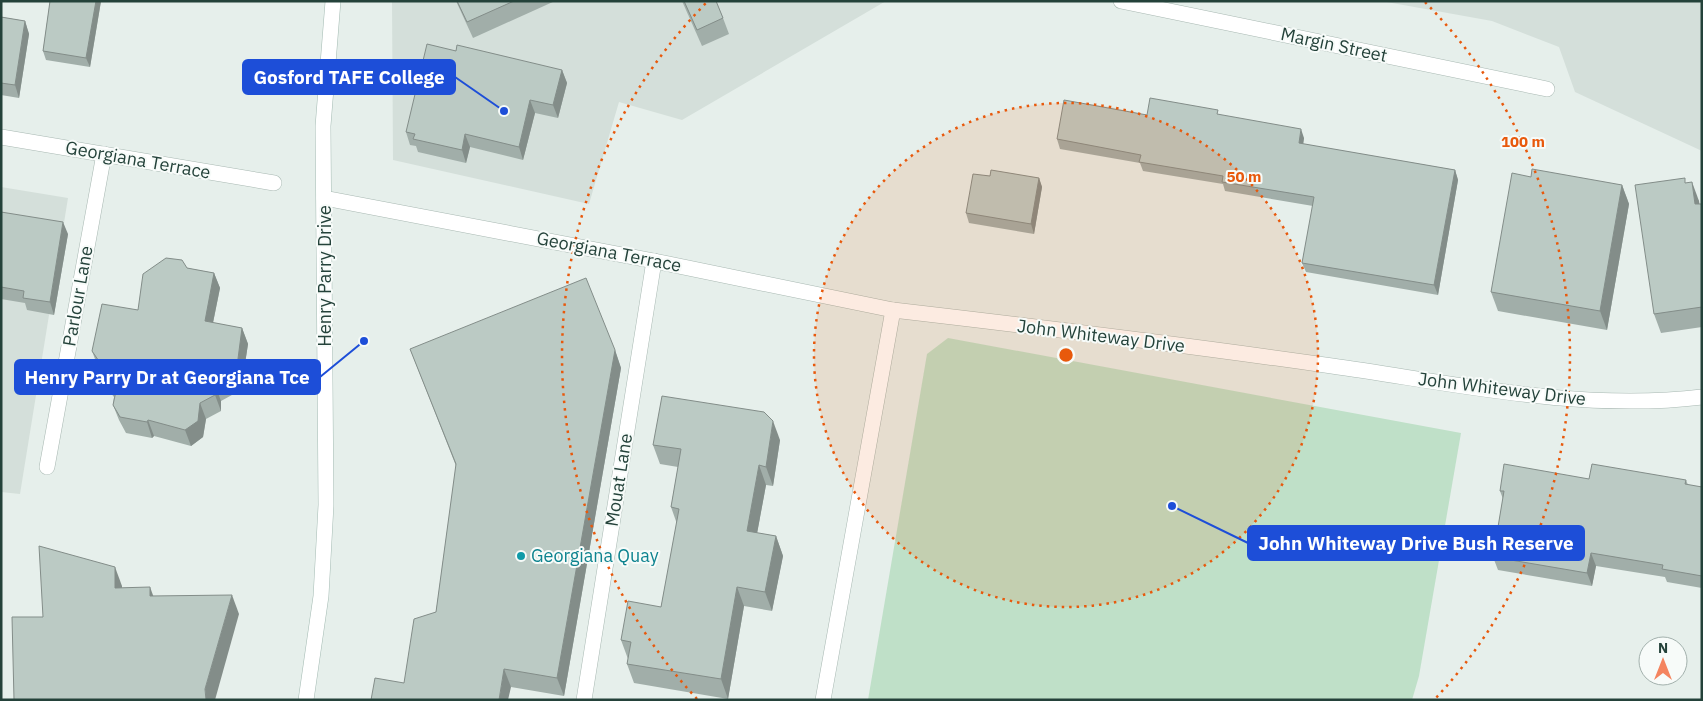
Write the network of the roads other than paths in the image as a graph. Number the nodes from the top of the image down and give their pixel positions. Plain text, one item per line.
1 (334, 1) edge
2 (1122, 1) edge
3 (1547, 89) dead end
4 (1, 137) edge
5 (104, 154) junction
6 (274, 183) dead end
7 (324, 198) junction
8 (654, 260) junction
9 (893, 310) junction
10 (1702, 397) edge
11 (47, 467) dead end
12 (306, 700) edge
13 (584, 700) edge
14 (823, 700) edge

1 - 7 street, Henry Parry Drive
2 - 3 street, Margin Street
4 - 5 street, Georgiana Terrace
5 - 6 street, Georgiana Terrace
5 - 11 street, Parlour Lane
7 - 8 street, Georgiana Terrace
7 - 12 street, Henry Parry Drive
8 - 9 street, Georgiana Terrace
8 - 13 street, Mouat Lane
9 - 10 street, John Whiteway Drive
9 - 14 street

